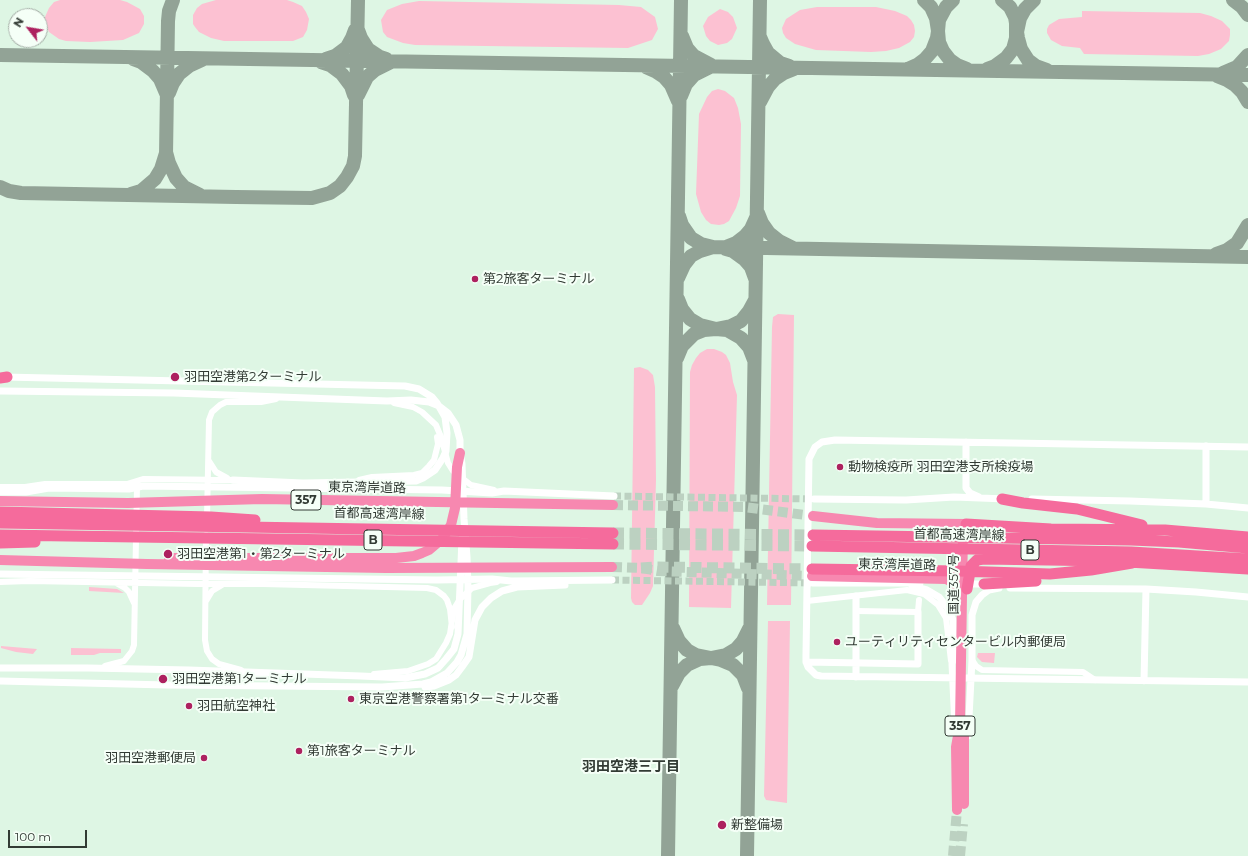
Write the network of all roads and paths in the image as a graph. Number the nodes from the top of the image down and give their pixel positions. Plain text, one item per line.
1 (2, 377) edge
2 (0, 390) edge
3 (284, 398) junction
4 (387, 401) junction
5 (431, 421) junction
6 (964, 442) junction
7 (1206, 446) junction
8 (1248, 446) edge
9 (460, 452) junction
10 (208, 457) junction
11 (233, 480) junction
12 (354, 482) junction
13 (208, 486) junction
14 (0, 487) edge
15 (137, 490) junction
16 (504, 491) junction
17 (0, 492) edge
18 (954, 497) junction
19 (981, 498) junction
20 (814, 499) tunnel mouth
21 (1002, 499) junction
22 (613, 500) joint
23 (0, 501) edge
24 (1206, 504) junction
25 (1248, 508) edge
26 (0, 512) edge
27 (813, 516) tunnel mouth
28 (464, 519) junction
29 (0, 523) edge
30 (966, 524) junction
31 (393, 529) junction
32 (1165, 530) junction
33 (0, 535) edge
34 (813, 535) tunnel mouth
35 (133, 537) junction
36 (1248, 537) edge
37 (0, 543) edge
38 (812, 546) tunnel mouth
39 (1248, 548) edge
40 (1248, 559) edge
41 (0, 560) edge
42 (112, 563) junction
43 (1132, 563) junction
44 (612, 567) tunnel mouth
45 (1248, 569) edge
46 (1091, 570) junction
47 (0, 574) edge
48 (136, 576) junction
49 (812, 576) junction
50 (206, 578) junction
51 (511, 581) junction
52 (0, 582) edge
53 (112, 582) junction
54 (226, 584) junction
55 (902, 584) junction
56 (984, 584) junction
57 (1028, 587) junction
58 (967, 589) junction
59 (1146, 589) junction
60 (856, 596) junction
61 (1248, 597) edge
62 (919, 600) dead end
63 (807, 601) junction
64 (206, 602) junction
65 (135, 606) junction
66 (961, 608) junction
67 (856, 611) junction
68 (918, 612) junction
69 (452, 627) junction
70 (964, 641) junction
71 (972, 660) junction
72 (806, 662) junction
73 (855, 664) junction
74 (952, 664) junction
75 (0, 668) edge
76 (88, 668) junction
77 (250, 672) junction
78 (361, 676) junction
79 (856, 677) junction
80 (1095, 680) junction
81 (0, 681) edge
82 (1144, 681) junction
83 (1248, 682) edge
84 (407, 686) junction
85 (956, 747) junction
86 (964, 790) junction

1 - 12 street
2 - 3 street
3 - 4 street
3 - 10 street
4 - 5 street
4 - 9 street
5 - 12 street
5 - 16 street
6 - 7 street
6 - 18 street
6 - 19 street
6 - 63 street
7 - 8 street
7 - 24 street
9 - 28 street
9 - 42 highway
10 - 11 street
10 - 13 street
11 - 12 street
11 - 13 street
13 - 14 street
13 - 15 street
13 - 16 street
13 - 50 street
15 - 17 street
15 - 48 street
16 - 22 street
18 - 19 street
18 - 20 street
19 - 21 street
21 - 24 street
21 - 32 highway
22 - 23 highway, 東京湾岸道路 / 357
24 - 25 street
26 - 31 highway
27 - 30 highway
28 - 78 street
28 - 84 street
29 - 31 highway, 首都高速湾岸線 / B
30 - 32 highway
30 - 58 highway, 国道357号 / 357
30 - 66 highway, 国道357号 / 357
31 - 35 highway, 首都高速湾岸線 / B
32 - 36 highway
33 - 35 highway, 首都高速湾岸線 / B
34 - 39 highway, 首都高速湾岸線 / B
35 - 37 highway
38 - 40 highway, 首都高速湾岸線 / B
41 - 42 highway
42 - 44 highway
43 - 45 highway
43 - 46 highway
43 - 58 highway
46 - 49 highway
46 - 56 highway
47 - 48 street
48 - 50 street
48 - 53 street
48 - 65 street
49 - 55 street
49 - 66 highway, 東京湾岸道路 / 357
50 - 51 street
50 - 54 street
50 - 64 street
51 - 69 street
51 - 84 street
52 - 53 street
53 - 65 street
54 - 64 street
54 - 69 street
55 - 56 street
55 - 74 street
56 - 57 street
57 - 59 street
57 - 71 street
58 - 70 highway, 国道357号 / 357
59 - 61 street
59 - 82 street
60 - 63 street
60 - 67 street
60 - 74 street
62 - 68 street
63 - 72 street
64 - 77 street
65 - 76 street
66 - 70 highway, 国道357号 / 357
67 - 68 street
67 - 73 street
68 - 73 street
69 - 78 street
70 - 85 highway, 国道357号 / 357
70 - 86 highway, 国道357号 / 357
71 - 80 street
71 - 86 street
72 - 73 street
72 - 79 street
73 - 79 street
74 - 85 street
75 - 76 street
76 - 77 street
77 - 78 street
79 - 80 street
80 - 82 street
81 - 84 street
82 - 83 street
85 - 86 highway, 国道357号 / 357

